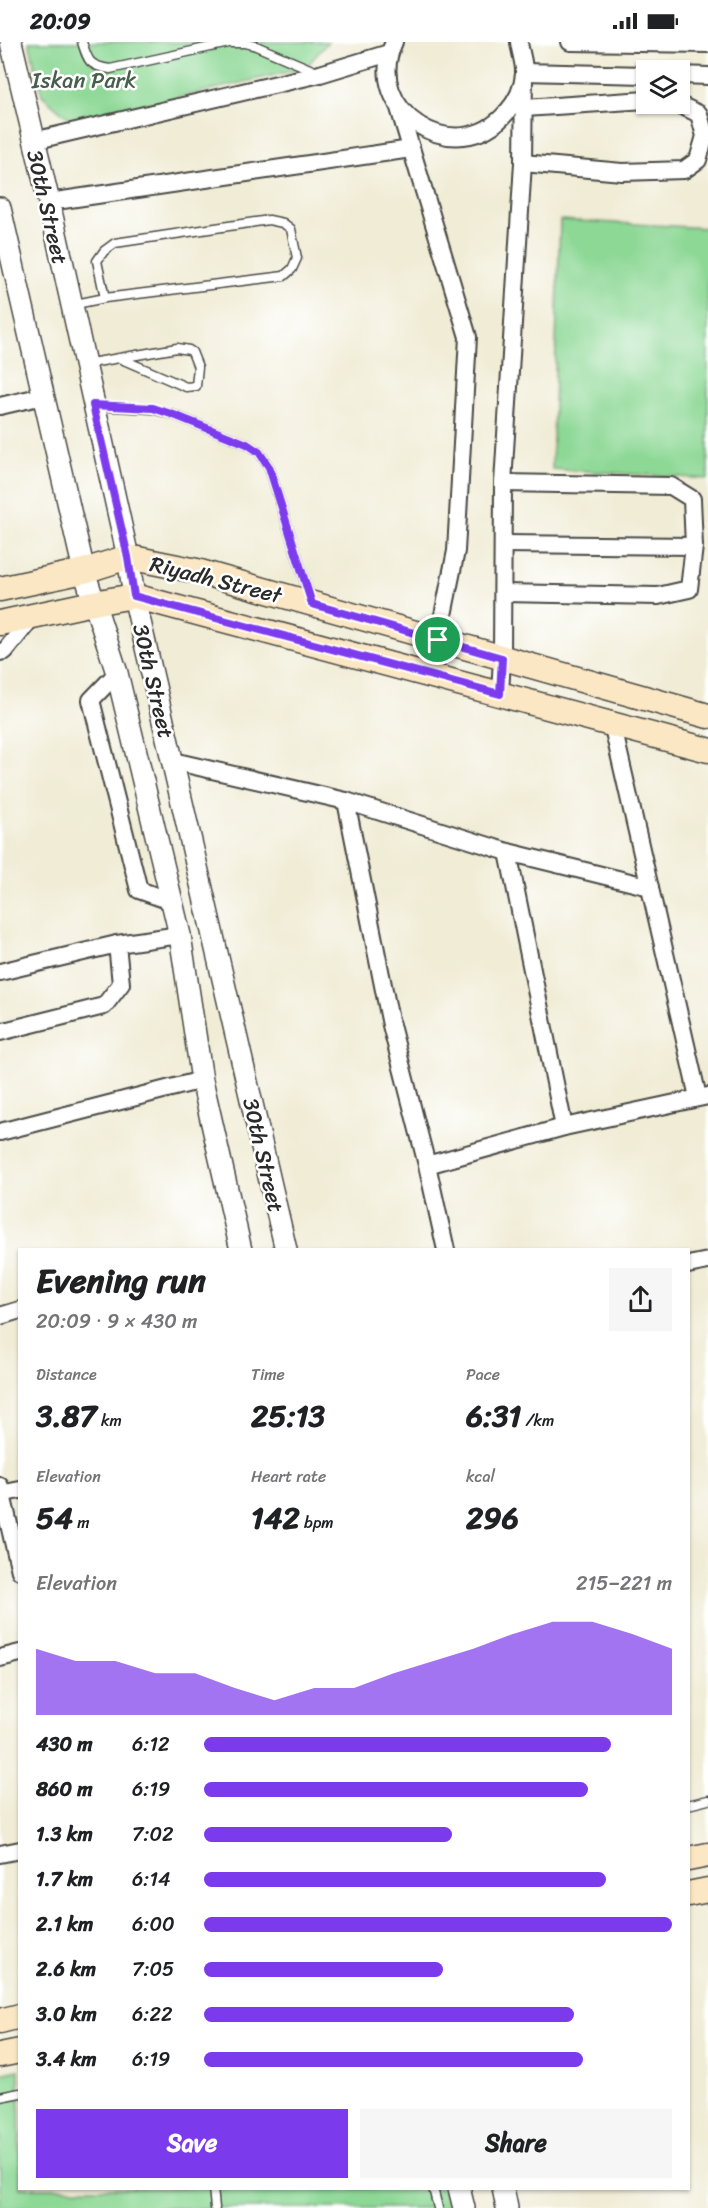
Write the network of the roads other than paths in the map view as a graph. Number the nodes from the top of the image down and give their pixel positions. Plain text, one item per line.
1 (10, 42) edge
2 (82, 42) edge
3 (245, 42) edge
4 (519, 42) edge
5 (570, 42) edge
6 (708, 44) edge
7 (391, 48) edge
8 (320, 74) junction
9 (524, 74) junction
10 (636, 75) edge
11 (690, 75) edge
12 (708, 76) edge
13 (636, 101) edge
14 (399, 108) junction
15 (525, 108) junction
16 (690, 110) edge
17 (33, 141) junction
18 (411, 149) junction
19 (523, 163) junction
20 (49, 202) junction
21 (0, 208) edge
22 (4, 241) edge
23 (105, 298) junction
24 (70, 305) junction
25 (119, 358) junction
26 (84, 364) junction
27 (43, 396) junction
28 (93, 405) junction
29 (0, 406) edge
30 (503, 483) junction
31 (503, 544) junction
32 (694, 546) junction
33 (128, 557) junction
34 (84, 571) junction
35 (0, 589) edge
36 (503, 593) junction
37 (134, 596) junction
38 (93, 603) junction
39 (312, 604) junction
40 (34, 615) junction
41 (0, 623) edge
42 (438, 640) junction
43 (0, 652) edge
44 (502, 658) junction
45 (117, 673) junction
46 (500, 694) junction
47 (708, 716) edge
48 (612, 723) junction
49 (708, 750) edge
50 (173, 761) junction
51 (346, 801) junction
52 (508, 852) junction
53 (650, 887) junction
54 (170, 901) junction
55 (180, 935) junction
56 (117, 944) junction
57 (0, 972) edge
58 (0, 1032) edge
59 (202, 1080) junction
60 (703, 1097) edge
61 (564, 1127) junction
62 (0, 1132) edge
63 (427, 1165) junction
64 (241, 1248) edge
65 (286, 1248) edge
66 (446, 1248) edge
67 (708, 1261) edge
68 (690, 1266) edge
69 (18, 1311) edge
70 (0, 1316) edge
71 (18, 1490) edge
72 (1, 1491) edge
73 (18, 1563) edge
74 (18, 1654) edge
75 (0, 1658) edge
76 (708, 1800) edge
77 (690, 1804) edge
78 (18, 1850) edge
79 (0, 1854) edge
80 (708, 1855) edge
81 (690, 1859) edge
82 (708, 1890) edge
83 (690, 1894) edge
84 (18, 2016) edge
85 (0, 2021) edge
86 (18, 2051) edge
87 (0, 2055) edge
88 (18, 2093) edge
89 (0, 2097) edge
90 (213, 2190) edge
91 (434, 2190) edge
92 (460, 2190) edge
93 (503, 2190) edge
94 (215, 2208) edge
95 (438, 2208) edge
96 (464, 2208) edge
97 (507, 2208) edge

1 - 17 street, 30th Street
2 - 3 lane
3 - 8 lane
4 - 9 street
5 - 6 street
7 - 8 street
7 - 14 street
8 - 17 street
9 - 10 street
9 - 14 street
9 - 15 street
11 - 12 street
13 - 15 street
14 - 18 street
15 - 19 street
16 - 19 street
17 - 20 street, 30th Street
18 - 20 street
18 - 42 street
19 - 30 street
20 - 24 street, 30th Street
21 - 22 street, 30th Street
22 - 27 street, 30th Street
23 - 23 lane
23 - 24 lane
24 - 26 street, 30th Street
25 - 25 lane
25 - 26 lane
26 - 28 street, 30th Street
27 - 29 street
27 - 34 street, 30th Street
28 - 33 street, 30th Street
28 - 39 lane
30 - 31 street
30 - 32 street
31 - 32 street
31 - 36 street
32 - 36 street
33 - 34 main road, Riyadh Street
33 - 37 street, 30th Street
33 - 39 main road, Riyadh Street
34 - 35 main road, Riyadh Street
34 - 38 street, 30th Street
36 - 44 street
37 - 38 main road, Riyadh Street
37 - 46 main road, Riyadh Street
37 - 50 street, 30th Street
38 - 40 main road, Riyadh Street
38 - 45 street, 30th Street
39 - 42 main road, Riyadh Street
40 - 41 main road, Riyadh Street
40 - 43 street
42 - 44 main road, Riyadh Street
44 - 46 street
44 - 47 main road, Riyadh Street
45 - 54 street, 30th Street
45 - 54 street
46 - 48 main road, Riyadh Street
48 - 49 main road, Riyadh Street
48 - 53 street
50 - 51 street
50 - 65 street, 30th Street
51 - 52 street
51 - 63 street
52 - 53 street
52 - 61 street
53 - 60 street
54 - 55 street, 30th Street
55 - 56 street
55 - 59 street, 30th Street
56 - 57 street
56 - 58 street
59 - 62 street
59 - 64 street, 30th Street
60 - 61 street
61 - 63 street
63 - 66 street
67 - 68 street
69 - 70 street
71 - 72 street
72 - 73 street
74 - 75 street
76 - 77 lane
78 - 79 street
80 - 81 main road
82 - 83 main road
84 - 85 main road
86 - 87 main road
88 - 89 lane
90 - 94 lane
91 - 95 lane
92 - 96 street
93 - 97 street

